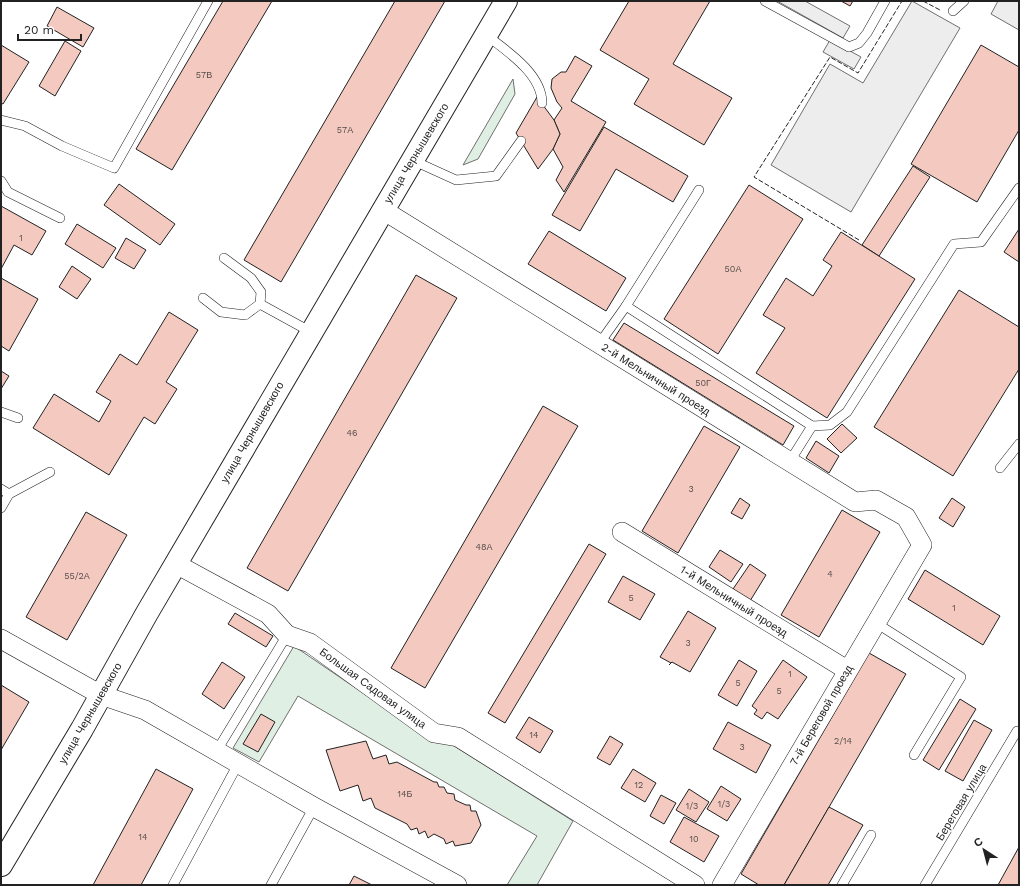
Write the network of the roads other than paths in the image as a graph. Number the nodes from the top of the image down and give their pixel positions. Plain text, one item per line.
1 (208, 1) edge
2 (506, 1) edge
3 (765, 1) edge
4 (885, 1) edge
5 (964, 1) edge
6 (954, 11) dead end
7 (486, 35) junction
8 (542, 103) dead end
9 (1, 120) edge
10 (521, 141) dead end
11 (412, 160) junction
12 (1, 181) edge
13 (1019, 188) edge
14 (699, 190) dead end
15 (383, 210) junction
16 (60, 218) dead end
17 (224, 258) dead end
18 (203, 298) dead end
19 (260, 304) junction
20 (626, 306) junction
21 (311, 332) junction
22 (599, 344) junction
23 (1, 412) edge
24 (18, 418) dead end
25 (812, 426) junction
26 (1019, 444) edge
27 (790, 461) junction
28 (1000, 468) dead end
29 (50, 472) dead end
30 (5, 492) edge
31 (1, 508) edge
32 (622, 532) dead end
33 (922, 545) joint
34 (176, 564) junction
35 (876, 623) junction
36 (287, 635) junction
37 (1, 639) edge
38 (848, 670) junction
39 (101, 695) junction
40 (1017, 731) dead end
41 (216, 752) junction
42 (914, 755) dead end
43 (238, 764) junction
44 (314, 807) junction
45 (871, 835) dead end
46 (1, 865) edge
47 (173, 885) edge
48 (271, 885) edge
49 (457, 885) edge
50 (695, 885) edge
51 (722, 885) edge
52 (842, 885) edge
53 (925, 885) edge

1 - 9 lane
2 - 7 main road, улица Чернышевского
3 - 4 lane
5 - 6 lane
7 - 8 lane
7 - 11 main road, улица Чернышевского
10 - 11 lane
11 - 15 main road, улица Чернышевского
12 - 16 lane
13 - 25 lane
14 - 20 lane
15 - 21 main road, улица Чернышевского
15 - 22 street, 2-й Мельничный проезд
17 - 19 lane
18 - 19 lane
19 - 21 lane
20 - 22 lane
20 - 25 lane
21 - 34 main road, улица Чернышевского
22 - 27 street, 2-й Мельничный проезд
23 - 24 lane
25 - 27 lane
26 - 28 lane
27 - 33 street, 2-й Мельничный проезд
29 - 30 lane
30 - 31 lane
32 - 38 street, 1-й Мельничный проезд
33 - 35 street, 7-й Береговой проезд
34 - 36 street, Большая Садовая улица
34 - 39 main road, улица Чернышевского
35 - 38 street, 7-й Береговой проезд
35 - 42 lane
36 - 41 lane
36 - 50 street, Большая Садовая улица
37 - 39 street
38 - 51 street, 7-й Береговой проезд
39 - 41 street
39 - 46 main road, улица Чернышевского
40 - 53 lane, Береговая улица
41 - 43 street
43 - 44 street
43 - 47 lane
44 - 48 lane
44 - 49 street
45 - 52 lane

